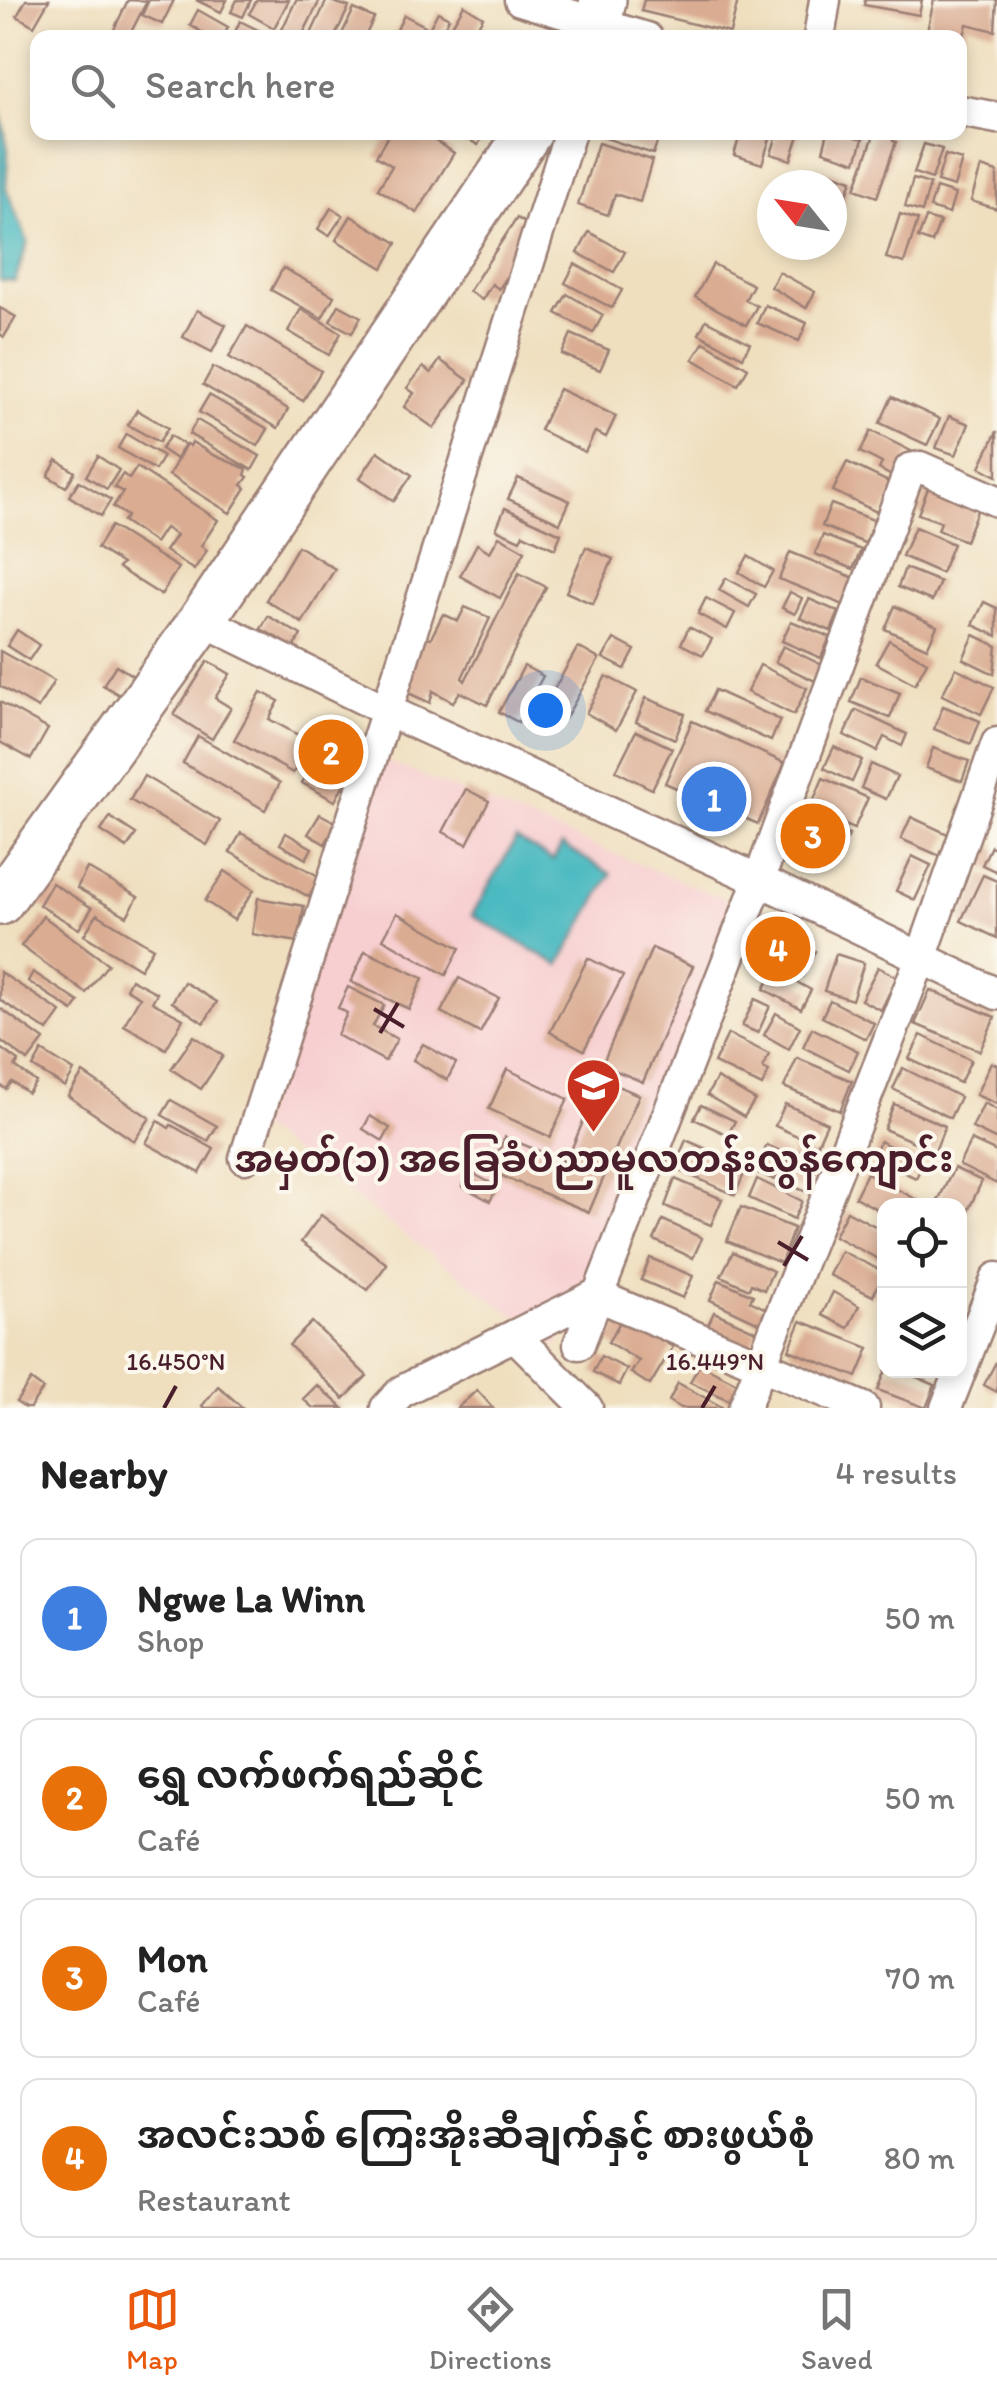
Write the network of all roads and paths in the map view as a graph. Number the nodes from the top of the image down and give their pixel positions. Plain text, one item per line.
1 (520, 0) edge
2 (825, 0) edge
3 (596, 25) edge
4 (821, 30) edge
5 (967, 112) edge
6 (997, 118) edge
7 (524, 140) edge
8 (567, 140) edge
9 (997, 501) edge
10 (202, 620) junction
11 (386, 710) junction
12 (997, 743) edge
13 (759, 880) junction
14 (0, 902) edge
15 (921, 958) junction
16 (997, 994) edge
17 (245, 1158) dead end
18 (997, 1278) edge
19 (596, 1295) junction
20 (514, 1336) junction
21 (579, 1344) dead end
22 (760, 1363) junction
23 (402, 1402) edge
24 (587, 1408) edge
25 (744, 1408) edge
26 (864, 1408) edge
27 (946, 1408) edge

1 - 3 street
2 - 4 street
5 - 6 street
7 - 10 main road
8 - 11 street
9 - 13 street
10 - 11 street
10 - 14 main road
11 - 13 street
11 - 17 street
12 - 15 street
13 - 15 street
13 - 19 street
15 - 16 street
15 - 22 street
18 - 27 street
19 - 20 street
19 - 21 street
19 - 22 street
20 - 23 street
20 - 24 street
22 - 25 street
22 - 26 street

